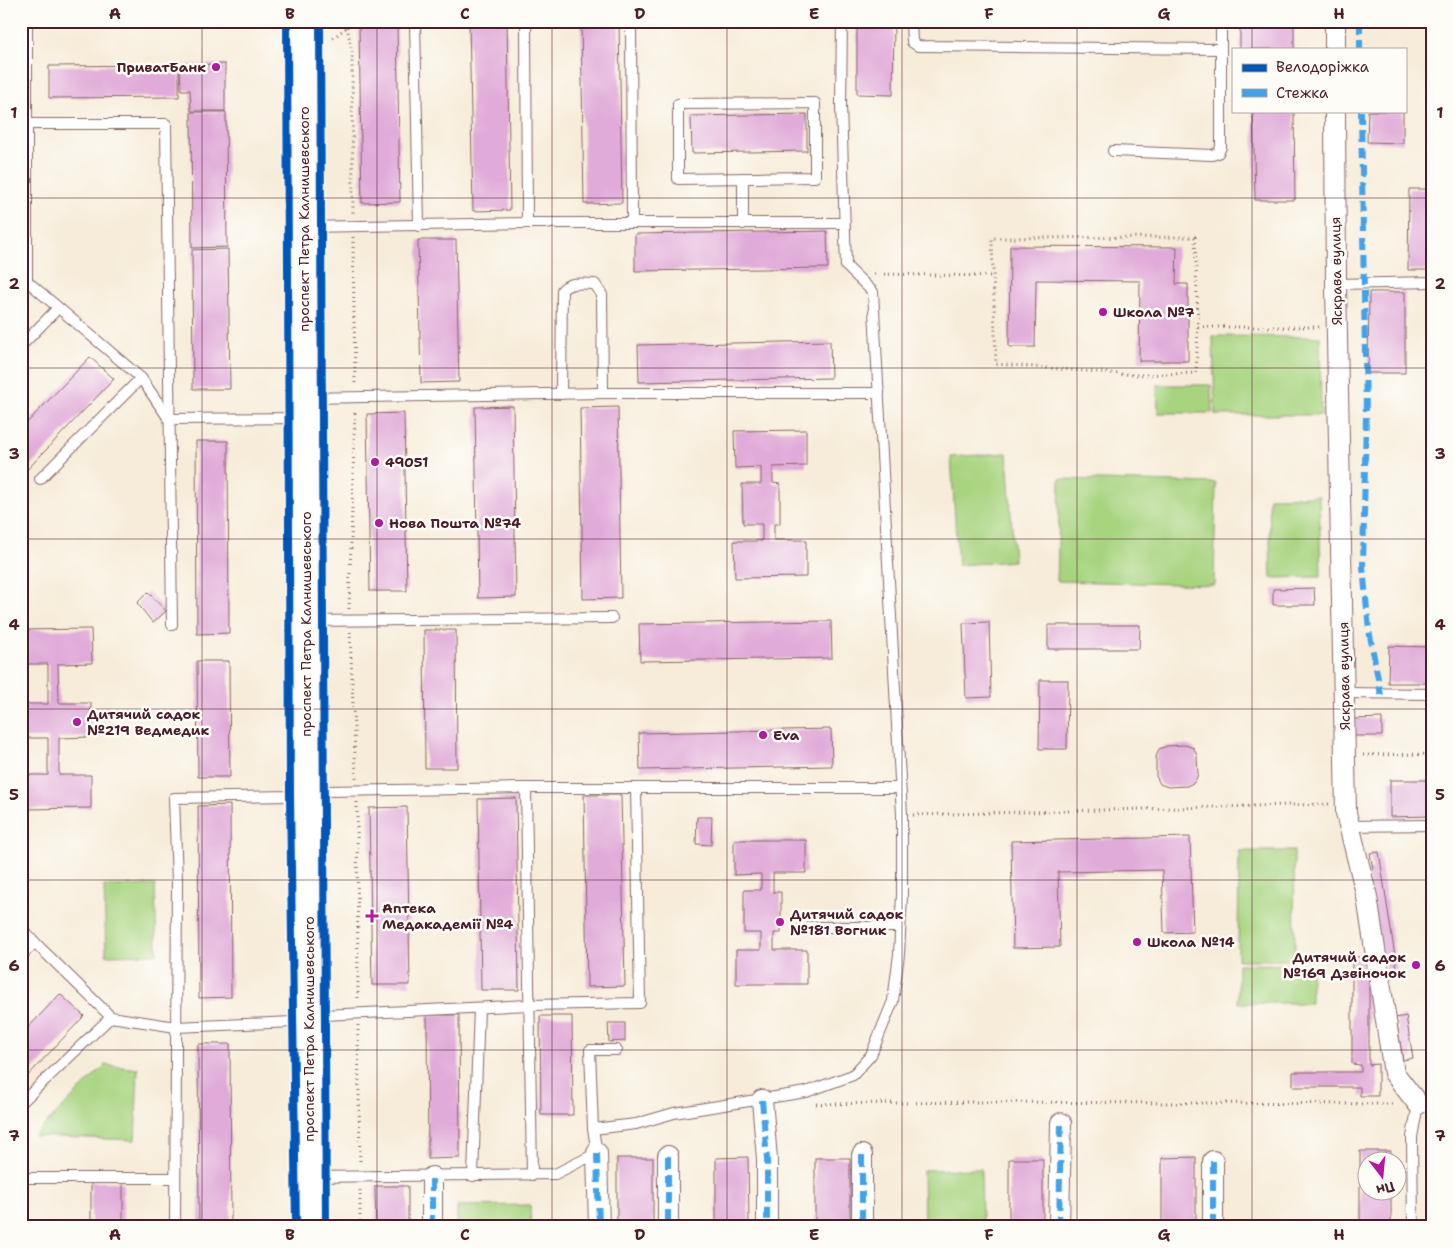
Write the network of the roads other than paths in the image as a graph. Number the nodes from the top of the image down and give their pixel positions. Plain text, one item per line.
1 (27, 21) edge
2 (304, 21) edge
3 (415, 21) edge
4 (526, 21) edge
5 (631, 21) edge
6 (842, 21) edge
7 (911, 21) edge
8 (1221, 21) edge
9 (1335, 21) edge
10 (1335, 48) edge
11 (1221, 49) junction
12 (1335, 112) edge
13 (27, 124) junction
14 (1113, 151) dead end
15 (743, 178) junction
16 (527, 223) junction
17 (632, 223) junction
18 (844, 223) junction
19 (743, 224) junction
20 (419, 226) junction
21 (304, 227) junction
22 (24, 281) edge
23 (1433, 282) edge
24 (1336, 284) junction
25 (58, 308) junction
26 (21, 346) edge
27 (141, 378) junction
28 (603, 393) junction
29 (880, 393) junction
30 (561, 394) junction
31 (305, 408) junction
32 (169, 419) junction
33 (40, 480) dead end
34 (612, 618) dead end
35 (306, 621) junction
36 (172, 625) dead end
37 (1344, 693) junction
38 (1433, 694) edge
39 (526, 788) junction
40 (636, 788) junction
41 (900, 788) junction
42 (308, 792) junction
43 (1347, 819) junction
44 (1433, 825) edge
45 (804, 927) dead end
46 (900, 927) junction
47 (21, 929) edge
48 (35, 942) junction
49 (21, 956) edge
50 (529, 1005) junction
51 (478, 1008) junction
52 (111, 1017) junction
53 (308, 1018) junction
54 (176, 1027) junction
55 (617, 1050) dead end
56 (762, 1100) junction
57 (21, 1103) edge
58 (1426, 1105) edge
59 (1061, 1123) dead end
60 (593, 1129) junction
61 (597, 1153) junction
62 (862, 1155) dead end
63 (668, 1156) dead end
64 (1213, 1161) dead end
65 (532, 1175) junction
66 (432, 1176) junction
67 (473, 1176) junction
68 (310, 1177) junction
69 (21, 1178) edge
70 (175, 1178) junction
71 (176, 1227) edge
72 (310, 1227) edge
73 (432, 1227) edge
74 (599, 1227) edge
75 (668, 1227) edge
76 (767, 1227) edge
77 (862, 1227) edge
78 (1059, 1227) edge
79 (1213, 1227) edge
80 (1412, 1227) edge

1 - 13 lane
2 - 21 street, проспект Петра Калнишевського
3 - 20 lane
4 - 16 lane
5 - 17 lane
6 - 18 lane
7 - 11 lane
8 - 11 lane
9 - 10 street
11 - 14 lane
12 - 24 street, Яскрава вулиця
13 - 22 lane
13 - 32 lane
15 - 15 lane
15 - 19 lane
16 - 17 lane
16 - 20 lane
17 - 19 lane
18 - 19 lane
18 - 29 lane
20 - 21 lane
21 - 31 street, проспект Петра Калнишевського
22 - 25 lane
23 - 24 lane
24 - 37 street, Яскрава вулиця
25 - 26 lane
25 - 27 lane
27 - 32 lane
27 - 33 lane
28 - 29 lane
28 - 30 lane
28 - 30 lane
29 - 41 lane
30 - 31 lane
31 - 32 lane
31 - 35 street, проспект Петра Калнишевського
32 - 36 lane
34 - 35 lane
35 - 42 street, проспект Петра Калнишевського
37 - 38 lane
37 - 43 street, Яскрава вулиця
39 - 40 lane
39 - 42 lane
39 - 50 lane
40 - 41 lane
40 - 50 lane
41 - 46 lane
42 - 53 street, проспект Петра Калнишевського
42 - 54 lane
43 - 44 lane
43 - 58 street, Яскрава вулиця
45 - 46 lane
46 - 56 lane
47 - 48 lane
48 - 49 lane
48 - 52 lane
50 - 51 lane
50 - 65 lane
51 - 53 lane
51 - 67 lane
52 - 54 lane
52 - 57 lane
53 - 54 lane
53 - 68 street, проспект Петра Калнишевського
54 - 70 lane
55 - 60 lane
56 - 60 lane
56 - 76 street
58 - 80 lane
59 - 78 street
60 - 61 lane
61 - 65 lane
61 - 74 street
62 - 77 street
63 - 75 street
64 - 79 street
65 - 67 lane
66 - 67 lane
66 - 68 lane
66 - 73 street
68 - 72 street, проспект Петра Калнишевського
69 - 70 lane
70 - 71 lane

